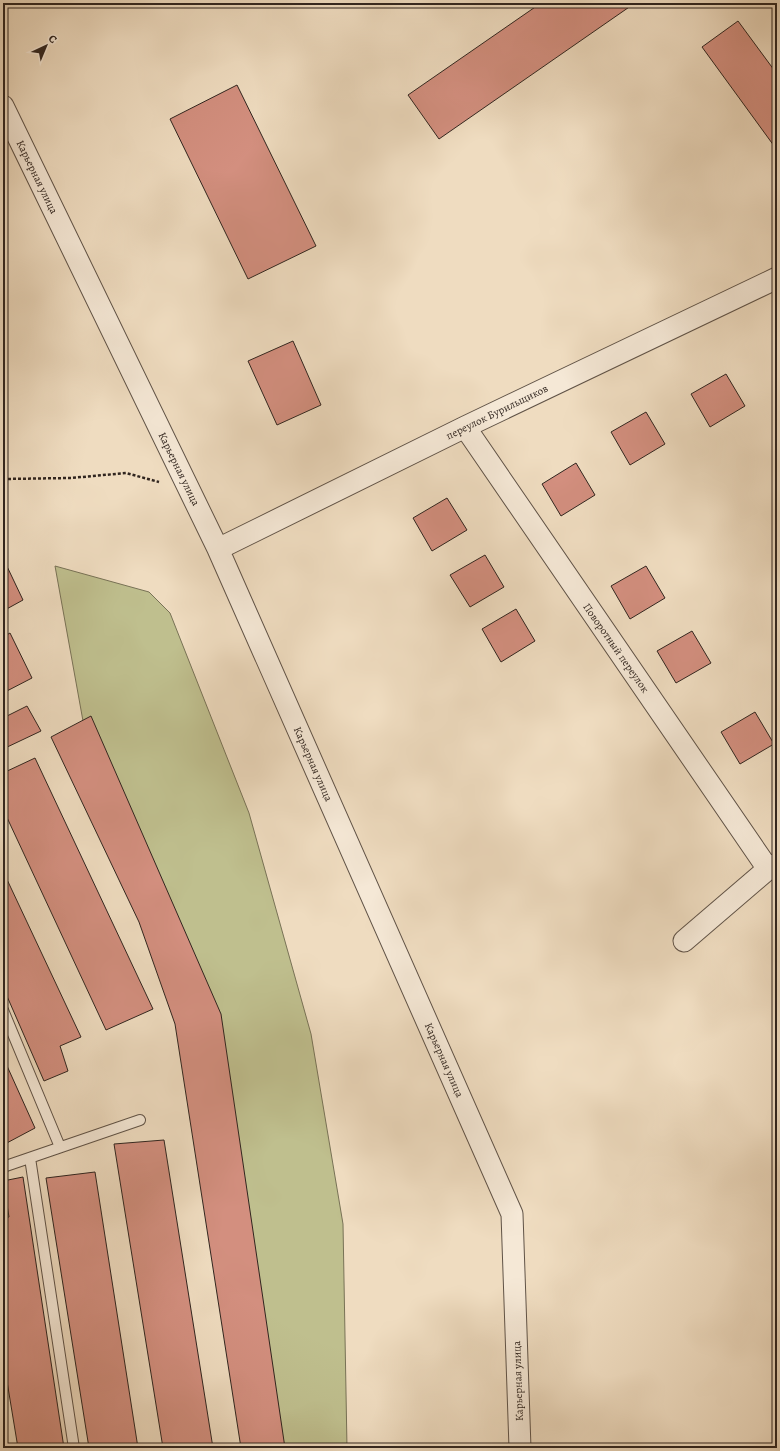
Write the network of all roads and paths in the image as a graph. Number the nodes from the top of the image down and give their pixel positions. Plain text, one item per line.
1 (3, 106) edge
2 (777, 278) edge
3 (465, 428) junction
4 (3, 479) edge
5 (190, 491) junction
6 (218, 549) junction
7 (773, 867) edge
8 (684, 941) dead end
9 (3, 1010) edge
10 (140, 1120) dead end
11 (60, 1147) junction
12 (30, 1158) junction
13 (3, 1167) edge
14 (74, 1448) edge
15 (520, 1448) edge

1 - 5 street, Карьерная улица
2 - 3 street, переулок Бурильщиков
3 - 6 street, переулок Бурильщиков
3 - 7 street, Поворотный переулок
4 - 5 path
5 - 6 street, Карьерная улица
6 - 15 street, Карьерная улица
7 - 8 street
9 - 11 lane
10 - 11 lane
11 - 12 lane
12 - 13 lane
12 - 14 lane

